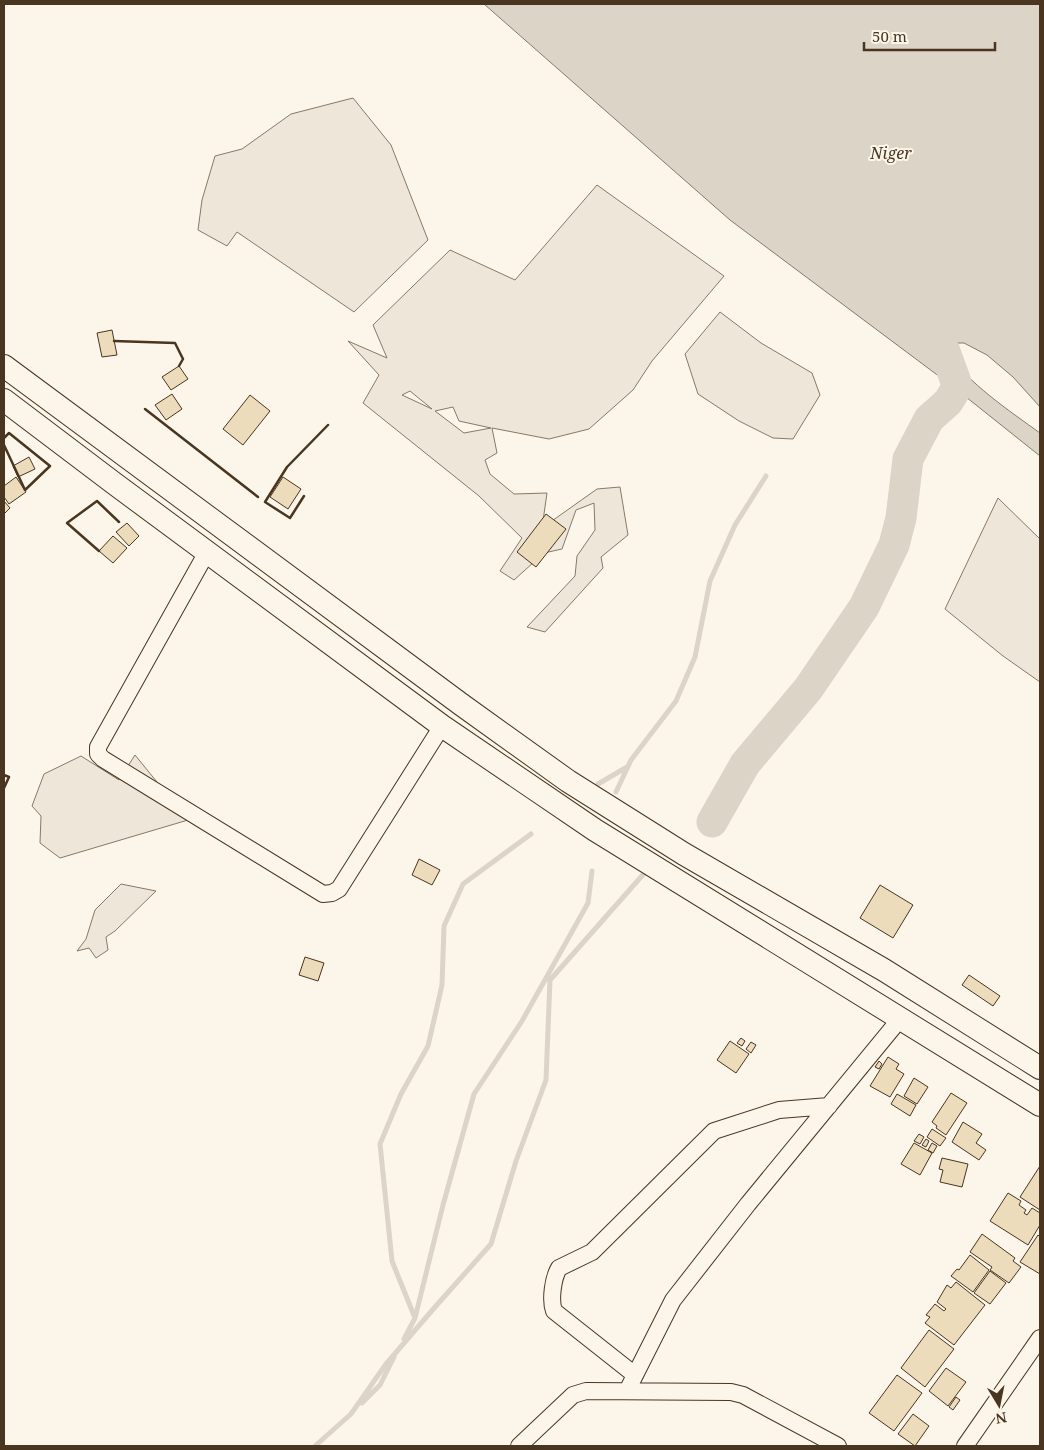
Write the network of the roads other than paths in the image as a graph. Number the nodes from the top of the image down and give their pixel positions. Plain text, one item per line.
1 (12, 372) edge
2 (5, 404) edge
3 (208, 552) junction
4 (336, 612) junction
5 (318, 634) junction
6 (462, 705) junction
7 (444, 727) junction
8 (884, 970) junction
9 (868, 997) junction
10 (900, 1019) junction
11 (1040, 1068) edge
12 (1040, 1104) edge
13 (828, 1106) junction
14 (1040, 1338) edge
15 (635, 1375) junction
16 (626, 1392) junction
17 (519, 1446) edge
18 (838, 1446) edge
19 (965, 1446) edge

1 - 2 street
1 - 4 main road
2 - 3 main road
3 - 5 main road
3 - 7 street
4 - 5 main road
4 - 6 main road
5 - 7 main road
6 - 7 main road
6 - 8 main road
7 - 9 main road
8 - 9 main road
8 - 11 main road
9 - 10 main road
10 - 12 main road
10 - 13 street
13 - 15 street
13 - 15 street
14 - 19 street
15 - 16 street
16 - 17 street
16 - 18 street

